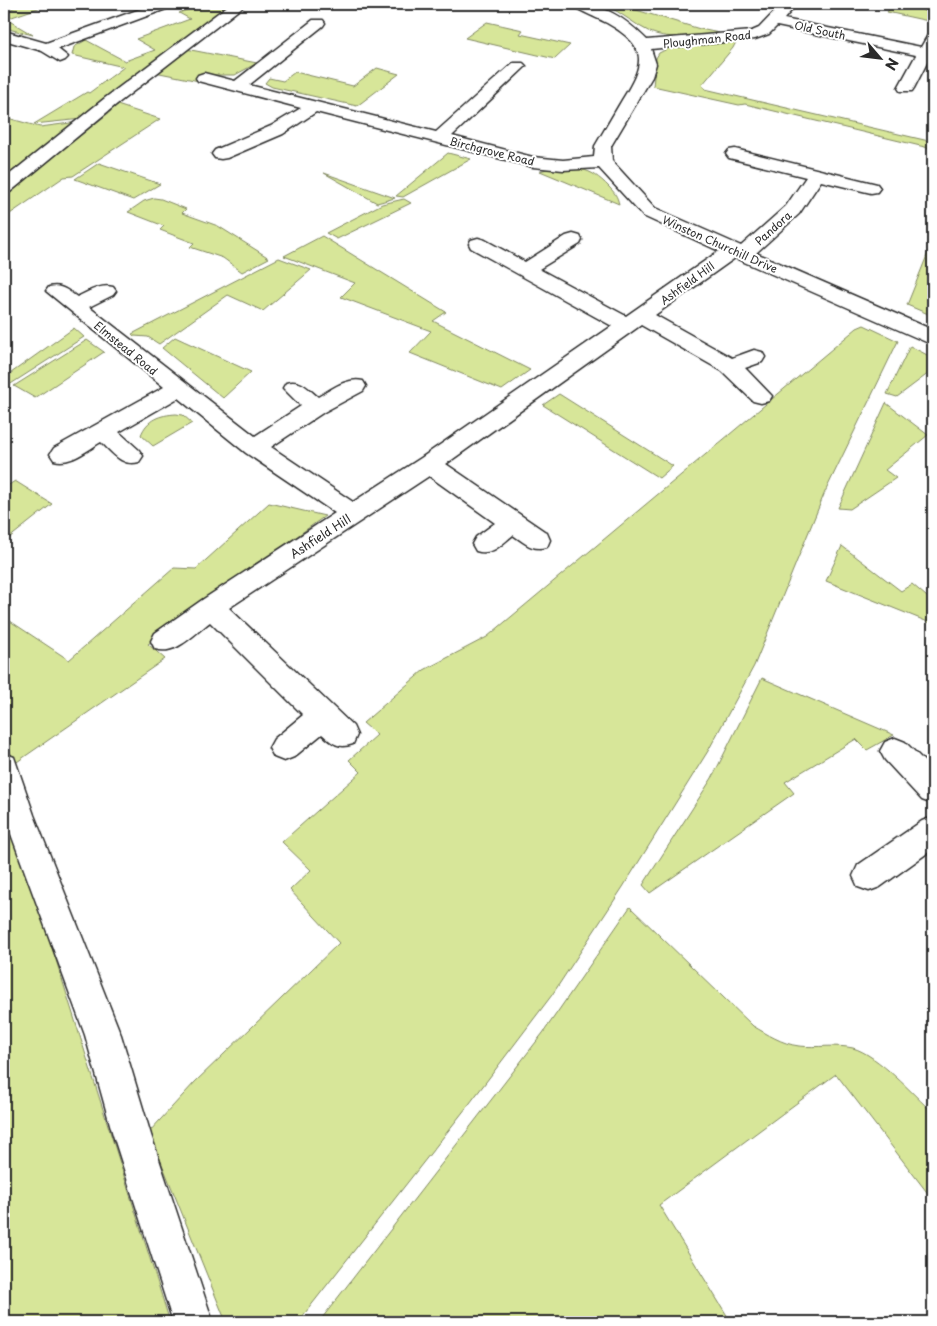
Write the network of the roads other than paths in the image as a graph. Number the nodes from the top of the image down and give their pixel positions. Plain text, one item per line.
1 (239, 4) edge
2 (578, 4) edge
3 (769, 4) edge
4 (922, 4) edge
5 (161, 6) dead end
6 (788, 6) edge
7 (122, 8) dead end
8 (933, 8) edge
9 (136, 15) junction
10 (775, 21) junction
11 (318, 23) dead end
12 (4, 35) edge
13 (933, 36) edge
14 (643, 45) junction
15 (47, 48) junction
16 (925, 52) junction
17 (60, 57) dead end
18 (505, 72) dead end
19 (204, 78) dead end
20 (238, 86) junction
21 (906, 88) dead end
22 (314, 106) junction
23 (440, 138) junction
24 (246, 144) junction
25 (221, 154) dead end
26 (735, 154) dead end
27 (262, 155) dead end
28 (603, 162) junction
29 (816, 175) junction
30 (4, 188) edge
31 (871, 188) dead end
32 (573, 240) dead end
33 (478, 244) dead end
34 (739, 252) junction
35 (501, 256) junction
36 (479, 268) dead end
37 (526, 269) junction
38 (56, 291) dead end
39 (106, 291) dead end
40 (75, 306) junction
41 (634, 321) junction
42 (933, 338) edge
43 (754, 357) dead end
44 (730, 366) junction
45 (355, 386) dead end
46 (294, 388) dead end
47 (178, 389) junction
48 (761, 396) dead end
49 (316, 407) junction
50 (103, 432) junction
51 (254, 447) junction
52 (62, 454) dead end
53 (131, 456) dead end
54 (429, 464) junction
55 (354, 514) junction
56 (512, 522) junction
57 (538, 540) dead end
58 (485, 544) dead end
59 (211, 607) junction
60 (165, 641) dead end
61 (284, 748) dead end
62 (895, 751) dead end
63 (4, 766) edge
64 (933, 790) edge
65 (933, 832) edge
66 (870, 876) dead end
67 (193, 1322) edge

1 - 30 street
2 - 14 street
3 - 6 street
4 - 8 street
5 - 9 street
6 - 10 street, Ploughman Road
7 - 9 street
9 - 15 street
10 - 14 street, Ploughman Road
10 - 16 street, Old South
11 - 20 street
12 - 15 street
13 - 16 street
14 - 28 street
15 - 17 street
16 - 21 street
18 - 23 street, Birchgrove Road
19 - 20 street, Birchgrove Road
20 - 22 street, Birchgrove Road
22 - 23 street, Birchgrove Road
22 - 24 street
23 - 28 street, Birchgrove Road
24 - 25 street
24 - 27 street
26 - 29 street
28 - 34 street, Winston Churchill Drive
29 - 31 street
29 - 34 street, Pandora
32 - 37 street
33 - 35 street
34 - 41 street, Ashfield Hill
34 - 42 street, Winston Churchill Drive
35 - 36 street
35 - 37 street
37 - 41 street
38 - 40 street, Elmstead Road
39 - 40 street
40 - 47 street, Elmstead Road
41 - 44 street
41 - 54 street, Ashfield Hill
43 - 44 street
44 - 48 street
45 - 49 street
46 - 49 street
47 - 50 street
47 - 51 street, Elmstead Road
49 - 51 street
50 - 52 street
50 - 53 street
51 - 55 street, Elmstead Road
54 - 55 street, Ashfield Hill
54 - 56 street
55 - 59 street, Ashfield Hill
56 - 57 street
56 - 58 street
59 - 60 street, Ashfield Hill
59 - 61 street
62 - 64 street
63 - 67 street
65 - 66 street

